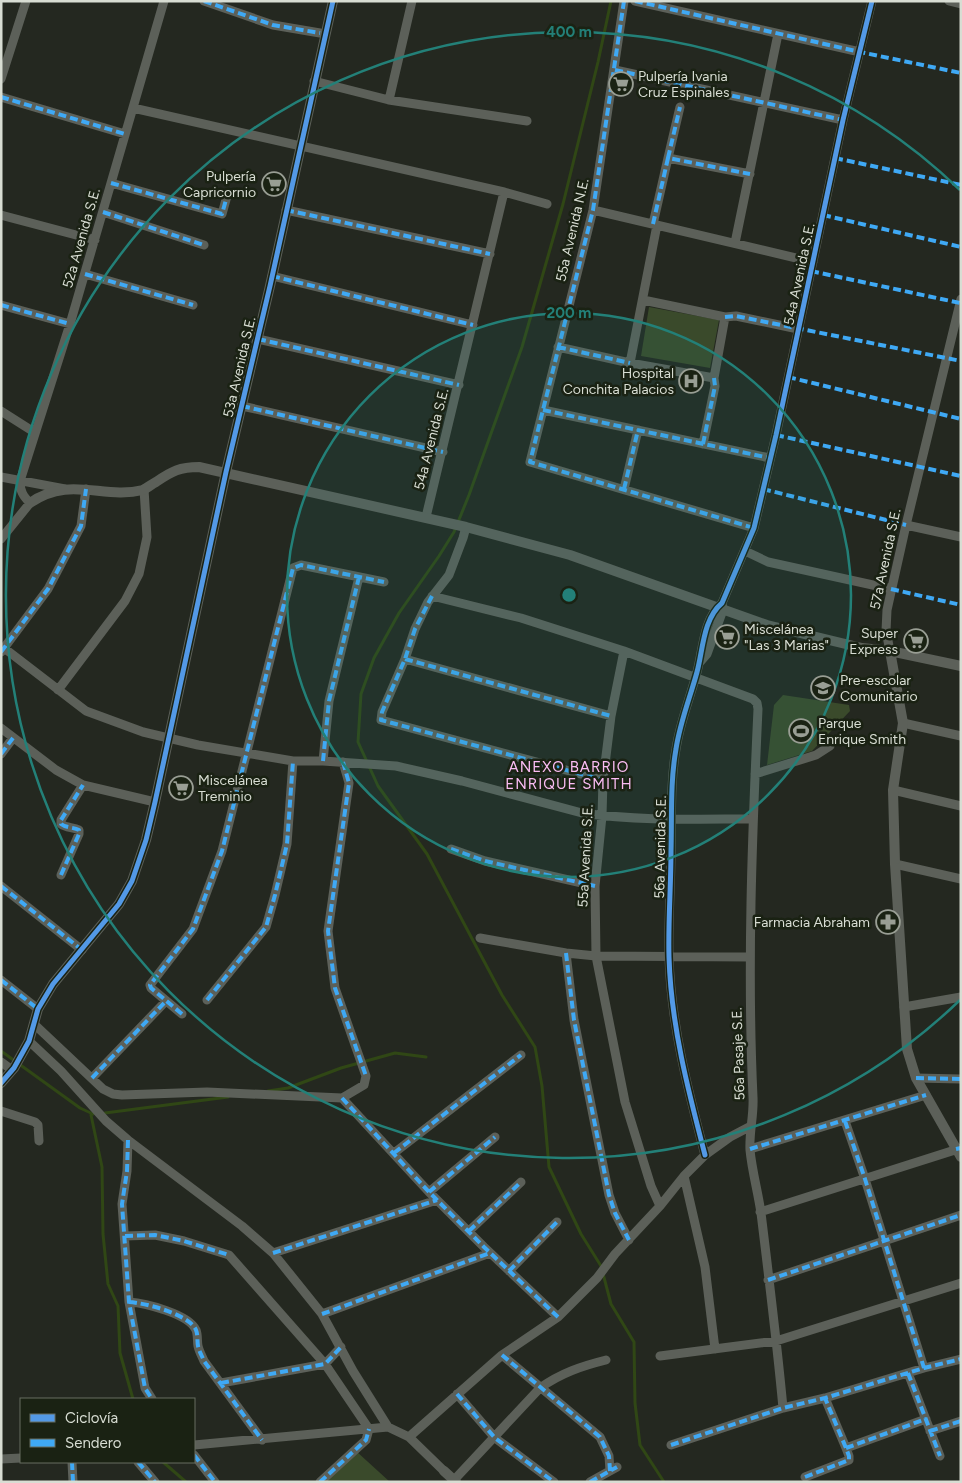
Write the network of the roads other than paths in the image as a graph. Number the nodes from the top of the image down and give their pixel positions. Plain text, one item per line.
1 (26, 1) edge
2 (164, 1) edge
3 (204, 1) edge
4 (333, 1) edge
5 (412, 1) edge
6 (624, 1) edge
7 (635, 1) edge
8 (872, 1) edge
9 (949, 1) edge
10 (961, 4) edge
11 (320, 34) dead end
12 (778, 34) junction
13 (860, 52) junction
14 (615, 70) junction
15 (1, 79) edge
16 (314, 81) junction
17 (1, 97) edge
18 (389, 100) junction
19 (765, 102) junction
20 (680, 107) dead end
21 (133, 108) junction
22 (843, 120) junction
23 (527, 121) dead end
24 (126, 134) junction
25 (300, 146) junction
26 (668, 158) junction
27 (750, 174) junction
28 (111, 183) junction
29 (504, 192) junction
30 (227, 196) dead end
31 (547, 204) dead end
32 (286, 210) junction
33 (593, 210) junction
34 (103, 212) junction
35 (1, 214) edge
36 (655, 224) junction
37 (95, 240) junction
38 (735, 243) junction
39 (204, 245) dead end
40 (490, 254) junction
41 (813, 262) junction
42 (85, 274) junction
43 (272, 276) junction
44 (643, 300) junction
45 (961, 300) edge
46 (1, 304) edge
47 (193, 305) dead end
48 (725, 317) junction
49 (70, 324) junction
50 (473, 324) junction
51 (798, 329) junction
52 (258, 340) junction
53 (558, 347) junction
54 (630, 363) junction
55 (714, 378) junction
56 (459, 385) junction
57 (242, 406) junction
58 (543, 410) junction
59 (1, 411) edge
60 (638, 430) junction
61 (34, 432) junction
62 (703, 444) junction
63 (443, 452) junction
64 (770, 458) junction
65 (226, 472) junction
66 (1, 477) edge
67 (20, 481) junction
68 (65, 489) junction
69 (86, 489) junction
70 (144, 489) junction
71 (624, 489) junction
72 (30, 503) junction
73 (426, 517) junction
74 (460, 525) junction
75 (906, 525) junction
76 (754, 528) junction
77 (961, 537) edge
78 (1, 539) edge
79 (745, 551) junction
80 (359, 577) junction
81 (384, 582) dead end
82 (891, 589) junction
83 (432, 596) junction
84 (721, 606) junction
85 (3, 650) edge
86 (624, 652) junction
87 (890, 652) junction
88 (406, 659) junction
89 (961, 666) edge
90 (695, 678) junction
91 (58, 690) junction
92 (611, 716) junction
93 (903, 723) junction
94 (1, 728) edge
95 (961, 736) edge
96 (13, 738) junction
97 (169, 738) junction
98 (830, 746) dead end
99 (246, 753) junction
100 (1, 754) edge
101 (293, 761) junction
102 (323, 761) junction
103 (346, 763) junction
104 (755, 774) junction
105 (603, 780) junction
106 (83, 785) junction
107 (893, 790) junction
108 (155, 802) junction
109 (961, 806) edge
110 (602, 816) junction
111 (672, 819) junction
112 (753, 819) junction
113 (452, 849) dead end
114 (895, 864) junction
115 (61, 875) dead end
116 (961, 879) edge
117 (1, 886) edge
118 (595, 886) junction
119 (480, 938) dead end
120 (82, 950) junction
121 (566, 953) junction
122 (596, 956) junction
123 (669, 958) junction
124 (750, 958) junction
125 (1, 980) edge
126 (961, 998) edge
127 (207, 1000) dead end
128 (166, 1001) junction
129 (904, 1007) junction
130 (38, 1009) junction
131 (182, 1014) dead end
132 (34, 1024) junction
133 (29, 1040) junction
134 (521, 1055) dead end
135 (1, 1062) edge
136 (15, 1066) junction
137 (92, 1078) junction
138 (916, 1078) junction
139 (961, 1079) edge
140 (1, 1083) edge
141 (926, 1095) junction
142 (342, 1098) junction
143 (1, 1111) edge
144 (845, 1121) junction
145 (751, 1126) junction
146 (494, 1137) dead end
147 (128, 1140) junction
148 (39, 1141) dead end
149 (750, 1149) junction
150 (959, 1151) edge
151 (394, 1154) junction
152 (705, 1155) junction
153 (684, 1176) junction
154 (865, 1179) junction
155 (521, 1182) dead end
156 (429, 1192) junction
157 (438, 1200) junction
158 (660, 1206) junction
159 (760, 1212) junction
160 (961, 1215) edge
161 (557, 1222) dead end
162 (469, 1231) junction
163 (125, 1236) junction
164 (630, 1240) junction
165 (884, 1240) junction
166 (273, 1253) junction
167 (490, 1253) junction
168 (509, 1271) junction
169 (768, 1280) junction
170 (961, 1283) edge
171 (903, 1301) junction
172 (129, 1302) junction
173 (322, 1314) junction
174 (558, 1317) junction
175 (776, 1341) junction
176 (341, 1347) junction
177 (716, 1349) junction
178 (502, 1355) junction
179 (660, 1356) dead end
180 (961, 1359) edge
181 (606, 1360) dead end
182 (325, 1364) junction
183 (924, 1368) junction
184 (908, 1373) junction
185 (221, 1383) junction
186 (540, 1388) junction
187 (457, 1394) junction
188 (151, 1398) edge
189 (825, 1398) junction
190 (783, 1408) junction
191 (926, 1420) junction
192 (961, 1421) edge
193 (388, 1427) junction
194 (369, 1429) junction
195 (930, 1431) junction
196 (409, 1437) junction
197 (495, 1438) junction
198 (262, 1440) junction
199 (195, 1445) edge
200 (672, 1445) dead end
201 (846, 1448) junction
202 (195, 1456) edge
203 (940, 1456) dead end
204 (20, 1458) edge
205 (1, 1460) edge
206 (72, 1463) edge
207 (139, 1463) edge
208 (444, 1471) joint
209 (805, 1476) dead end
210 (455, 1481) edge
211 (73, 1482) edge
212 (155, 1482) edge
213 (215, 1482) edge
214 (320, 1482) edge
215 (554, 1482) edge
216 (590, 1482) edge

1 - 15 street
2 - 21 street, 52a Avenida S.E.
3 - 11 street
4 - 16 street, 53a Avenida S.E.
5 - 18 street
6 - 14 street, 55a Avenida N.E.
7 - 12 street
8 - 13 street, 54a Avenida S.E.
9 - 10 street
12 - 13 street
12 - 19 street
13 - 22 street, 54a Avenida S.E.
14 - 19 street
14 - 33 street, 55a Avenida N.E.
16 - 18 street
16 - 25 street, 53a Avenida S.E.
17 - 24 street
18 - 23 street
19 - 22 street
19 - 27 street
20 - 26 street
21 - 24 street, 52a Avenida S.E.
21 - 25 street
22 - 41 street, 54a Avenida S.E.
24 - 28 street, 52a Avenida S.E.
25 - 29 street
25 - 32 street, 53a Avenida S.E.
26 - 27 street
26 - 36 street
27 - 38 street
28 - 30 street
28 - 34 street, 52a Avenida S.E.
29 - 31 street
29 - 40 street, 54a Avenida S.E.
32 - 40 street
32 - 43 street, 53a Avenida S.E.
33 - 36 street
33 - 53 street, 55a Avenida N.E.
34 - 37 street, 52a Avenida S.E.
34 - 39 street
35 - 37 street
36 - 38 street
36 - 44 street
37 - 42 street, 52a Avenida S.E.
38 - 41 street
40 - 50 street, 54a Avenida S.E.
41 - 51 street, 54a Avenida S.E.
42 - 47 street
42 - 49 street, 52a Avenida S.E.
43 - 50 street
43 - 52 street, 53a Avenida S.E.
44 - 48 street
44 - 54 street
45 - 75 street, 57a Avenida S.E.
46 - 49 street
48 - 51 street
48 - 55 street
49 - 61 street, 52a Avenida S.E.
50 - 56 street, 54a Avenida S.E.
51 - 64 street, 54a Avenida S.E.
52 - 56 street
52 - 57 street, 53a Avenida S.E.
53 - 54 street
53 - 58 street, 55a Avenida N.E.
54 - 55 street
55 - 62 street
56 - 63 street, 54a Avenida S.E.
57 - 63 street
57 - 65 street, 53a Avenida S.E.
58 - 60 street
58 - 71 street, 55a Avenida N.E.
59 - 61 street
60 - 62 street
60 - 71 street
61 - 67 street, 52a Avenida S.E.
62 - 64 street
63 - 73 street, 54a Avenida S.E.
64 - 76 street, 54a Avenida S.E.
65 - 70 street
65 - 73 street
65 - 97 street, 53a Avenida S.E.
66 - 67 street
67 - 68 street
67 - 72 street
68 - 69 street
68 - 72 street
69 - 70 street
69 - 85 street
70 - 91 street
71 - 76 street
72 - 78 street
73 - 74 street
74 - 83 street
74 - 84 street
75 - 77 street
75 - 82 street, 57a Avenida S.E.
76 - 79 street, 54a Avenida S.E.
79 - 82 street
79 - 84 street, 56a Avenida S.E.
80 - 81 street
80 - 99 street
80 - 102 street
82 - 87 street, 57a Avenida S.E.
83 - 86 street
83 - 88 street
84 - 87 street
84 - 90 street, 56a Avenida S.E.
85 - 91 street
86 - 90 street
86 - 92 street, 55a Avenida S.E.
87 - 89 street
87 - 93 street, 57a Avenida S.E.
88 - 92 street
88 - 105 street
90 - 104 street, 56a Pasaje S.E.
90 - 111 street, 56a Avenida S.E.
91 - 97 street
92 - 105 street, 55a Avenida S.E.
93 - 95 street
93 - 107 street, 57a Avenida S.E.
94 - 96 street
96 - 100 street
96 - 106 street
97 - 99 street
97 - 108 street, 53a Avenida S.E.
98 - 104 street
99 - 101 street
99 - 128 street
101 - 102 street
101 - 127 street
102 - 103 street
103 - 110 street
103 - 142 street
104 - 112 street, 56a Pasaje S.E.
105 - 110 street, 55a Avenida S.E.
106 - 108 street
106 - 115 street
107 - 109 street
107 - 114 street, 57a Avenida S.E.
108 - 120 street, 53a Avenida S.E.
110 - 111 street
110 - 118 street, 55a Avenida S.E.
111 - 112 street
111 - 123 street, 56a Avenida S.E.
112 - 124 street, 56a Pasaje S.E.
113 - 118 street
114 - 116 street
114 - 129 street, 57a Avenida S.E.
117 - 120 street
118 - 122 street, 55a Avenida S.E.
119 - 121 street
120 - 130 street, 53a Avenida S.E.
121 - 122 street
121 - 164 street
122 - 123 street
122 - 158 street, 55a Avenida S.E.
123 - 124 street
123 - 152 street, 56a Avenida S.E.
124 - 145 street, 56a Pasaje S.E.
125 - 130 street
126 - 129 street
128 - 131 street
128 - 137 street
129 - 138 street, 57a Avenida S.E.
130 - 132 street, 53a Avenida S.E.
132 - 133 street, 53a Avenida S.E.
132 - 137 street
133 - 136 street, 53a Avenida S.E.
133 - 147 street
134 - 151 street
135 - 136 street
136 - 140 street, 53a Avenida S.E.
137 - 142 street
138 - 139 street
138 - 141 street, 57a Avenida S.E.
141 - 144 street
141 - 150 street, 57a Avenida S.E.
142 - 151 street
143 - 148 street
144 - 149 street
144 - 154 street
145 - 149 street, 56a Pasaje S.E.
145 - 152 street
146 - 156 street
147 - 163 street
147 - 166 street
149 - 159 street, 56a Pasaje S.E.
150 - 154 street
151 - 156 street
152 - 153 street
153 - 158 street
153 - 177 street
154 - 159 street
154 - 165 street
155 - 162 street
156 - 157 street
157 - 162 street
157 - 166 street
158 - 164 street
159 - 169 street, 56a Pasaje S.E.
160 - 165 street
161 - 168 street
162 - 167 street
163 - 172 street
163 - 182 street
164 - 174 street
165 - 169 street
165 - 171 street
166 - 173 street
167 - 168 street
167 - 173 street
168 - 174 street
169 - 175 street, 56a Pasaje S.E.
170 - 171 street
171 - 175 street
171 - 183 street
172 - 185 street
172 - 188 street
173 - 176 street
174 - 178 street
175 - 177 street
175 - 190 street, 56a Pasaje S.E.
176 - 182 street
176 - 193 street
177 - 179 street
178 - 186 street
178 - 187 street
180 - 183 street
181 - 186 street
182 - 185 street
182 - 194 street
183 - 184 street
184 - 189 street
184 - 191 street
185 - 198 street
186 - 197 street
186 - 216 street
187 - 196 street
187 - 197 street
189 - 190 street
189 - 201 street
190 - 200 street
191 - 195 street
191 - 201 street
192 - 195 street
193 - 194 street
193 - 196 street
194 - 198 street
194 - 214 street
195 - 203 street
196 - 208 street
197 - 210 street
197 - 215 street
198 - 199 street
201 - 209 street
202 - 213 street
204 - 205 street
206 - 211 street
207 - 212 street
208 - 210 street

